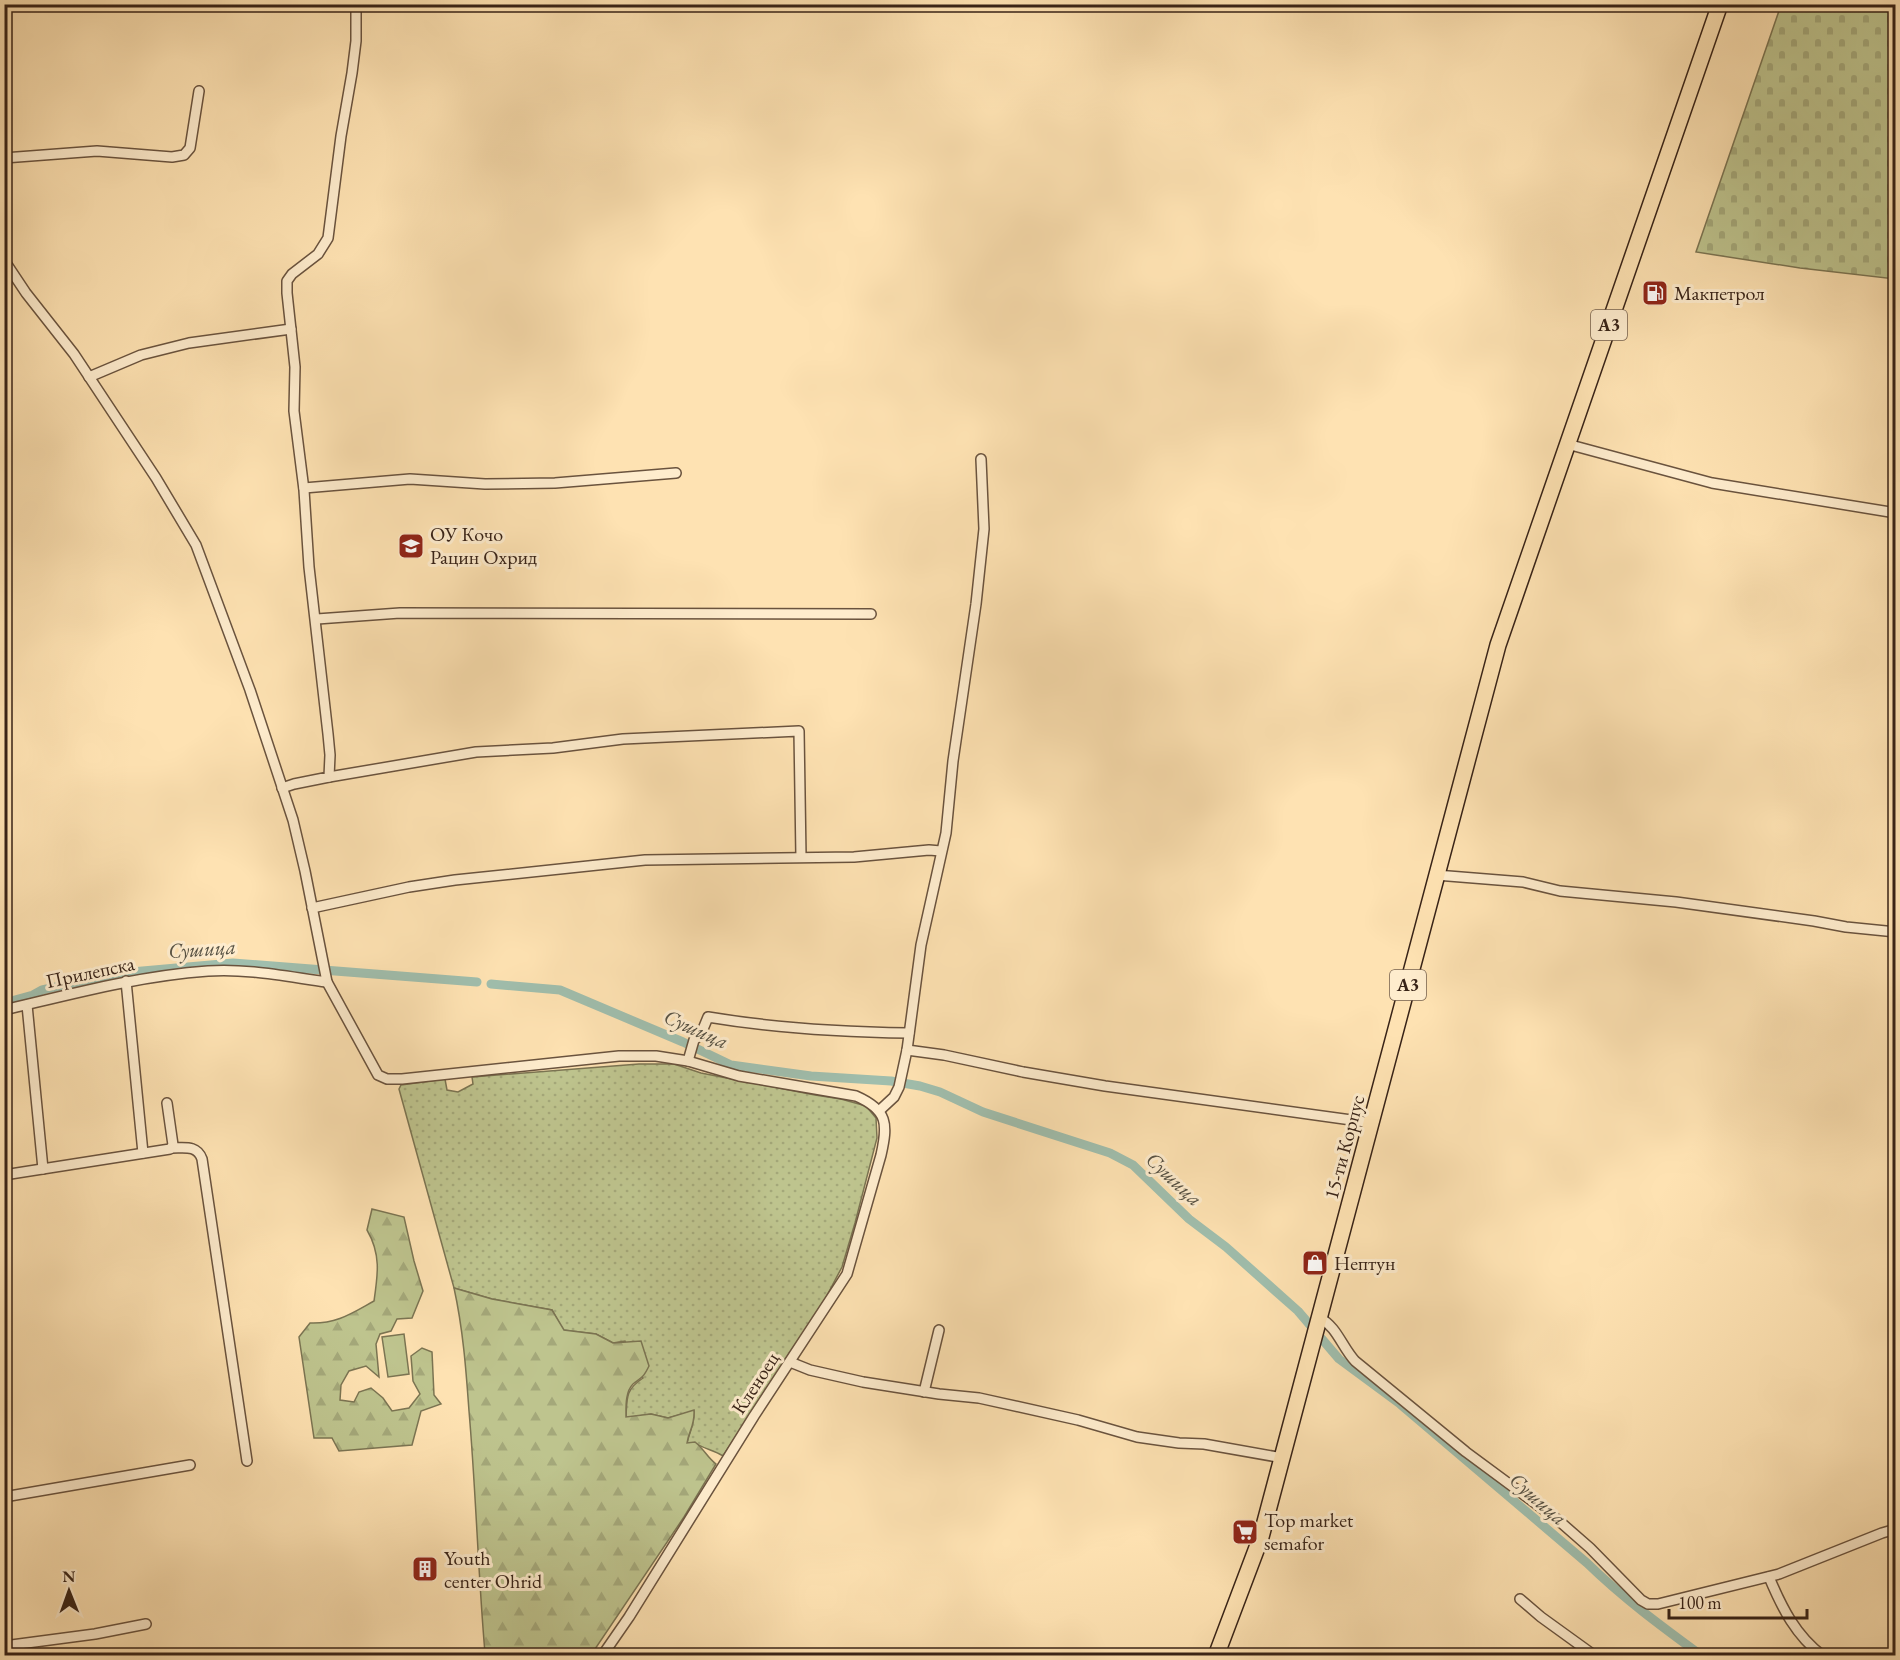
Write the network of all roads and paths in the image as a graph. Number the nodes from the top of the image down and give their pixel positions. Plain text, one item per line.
1 (356, 4) edge
2 (1720, 4) edge
3 (199, 91) dead end
4 (4, 158) edge
5 (4, 260) edge
6 (291, 329) junction
7 (89, 377) junction
8 (1568, 444) junction
9 (981, 459) dead end
10 (676, 473) dead end
11 (304, 488) junction
12 (1896, 513) edge
13 (871, 614) dead end
14 (316, 619) junction
15 (328, 777) junction
16 (282, 788) junction
17 (941, 852) junction
18 (801, 857) junction
19 (1436, 875) junction
20 (312, 908) junction
21 (1896, 932) edge
22 (126, 981) junction
23 (327, 982) junction
24 (27, 1005) junction
25 (4, 1010) edge
26 (909, 1033) junction
27 (907, 1050) junction
28 (688, 1061) junction
29 (167, 1103) dead end
30 (880, 1110) junction
31 (1373, 1123) junction
32 (172, 1148) junction
33 (143, 1153) junction
34 (43, 1169) junction
35 (4, 1175) edge
36 (1320, 1321) junction
37 (939, 1330) dead end
38 (790, 1362) junction
39 (924, 1392) junction
40 (1283, 1458) junction
41 (247, 1461) dead end
42 (190, 1465) dead end
43 (4, 1497) edge
44 (1896, 1529) edge
45 (1769, 1577) junction
46 (1520, 1599) dead end
47 (146, 1624) dead end
48 (4, 1646) edge
49 (602, 1656) edge
50 (1216, 1656) edge
51 (1595, 1656) edge
52 (1824, 1656) edge

1 - 6 street
2 - 8 main road, A3
3 - 4 street
5 - 7 street
6 - 7 street
6 - 11 street
7 - 16 street
8 - 12 street
8 - 19 main road, 15-ти Корпус / A3
9 - 17 street
10 - 11 street
11 - 14 street
13 - 14 street
14 - 15 street
15 - 16 street
15 - 18 street
16 - 20 street
17 - 18 street
17 - 26 street
18 - 20 street
19 - 21 street
19 - 31 main road, 15-ти Корпус / A3
20 - 23 street
22 - 23 street, Прилепска
22 - 24 street, Прилепска
22 - 33 street
23 - 28 street
24 - 25 street, Прилепска
24 - 34 street
26 - 27 street
26 - 28 street
27 - 30 street
27 - 31 street
28 - 30 street
29 - 32 street
30 - 38 street, Кленоец
31 - 36 main road, 15-ти Корпус / A3
32 - 33 street
32 - 41 street
33 - 34 street
34 - 35 street
36 - 40 main road, 15-ти Корпус / A3
36 - 45 street
37 - 39 street
38 - 39 street
38 - 49 street, Кленоец
39 - 40 street
40 - 50 main road, 15-ти Корпус / A3
42 - 43 street
44 - 45 street
45 - 52 street
46 - 51 street
47 - 48 street

